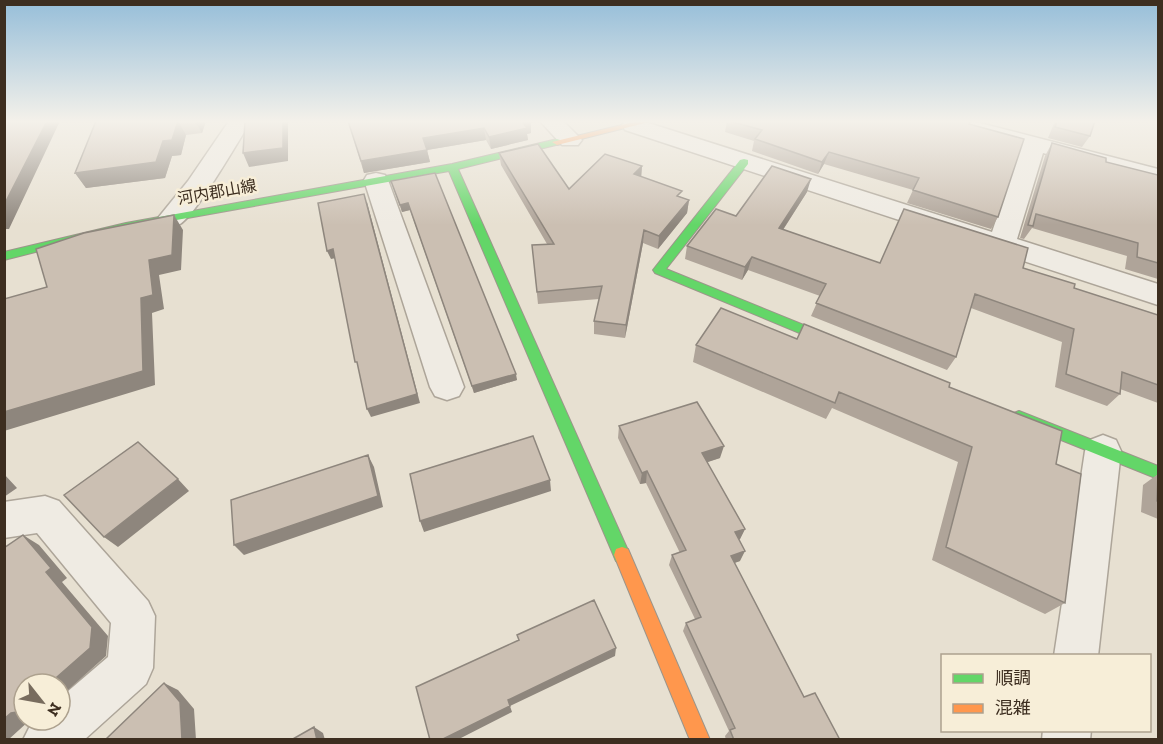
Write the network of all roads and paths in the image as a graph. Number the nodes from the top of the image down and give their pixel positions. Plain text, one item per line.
1 (217, 156) edge
2 (499, 156) edge
3 (727, 156) edge
4 (1030, 156) edge
5 (1082, 156) edge
6 (744, 162) junction
7 (452, 166) junction
8 (1158, 176) edge
9 (376, 180) junction
10 (171, 218) junction
11 (1001, 244) junction
12 (4, 255) edge
13 (1158, 296) edge
14 (861, 354) edge
15 (447, 387) dead end
16 (1004, 411) edge
17 (1103, 451) junction
18 (1158, 473) edge
19 (4, 520) edge
20 (1076, 654) edge
21 (47, 740) edge
22 (700, 740) edge

1 - 10 street
2 - 7 street, 河内郡山線
3 - 6 street
4 - 11 street
5 - 8 street
6 - 11 street
6 - 14 street
7 - 9 street, 河内郡山線
7 - 22 street
9 - 10 street, 河内郡山線
9 - 15 street
10 - 12 street, 河内郡山線
11 - 13 street
16 - 17 street
17 - 18 street
17 - 20 street
19 - 21 street

